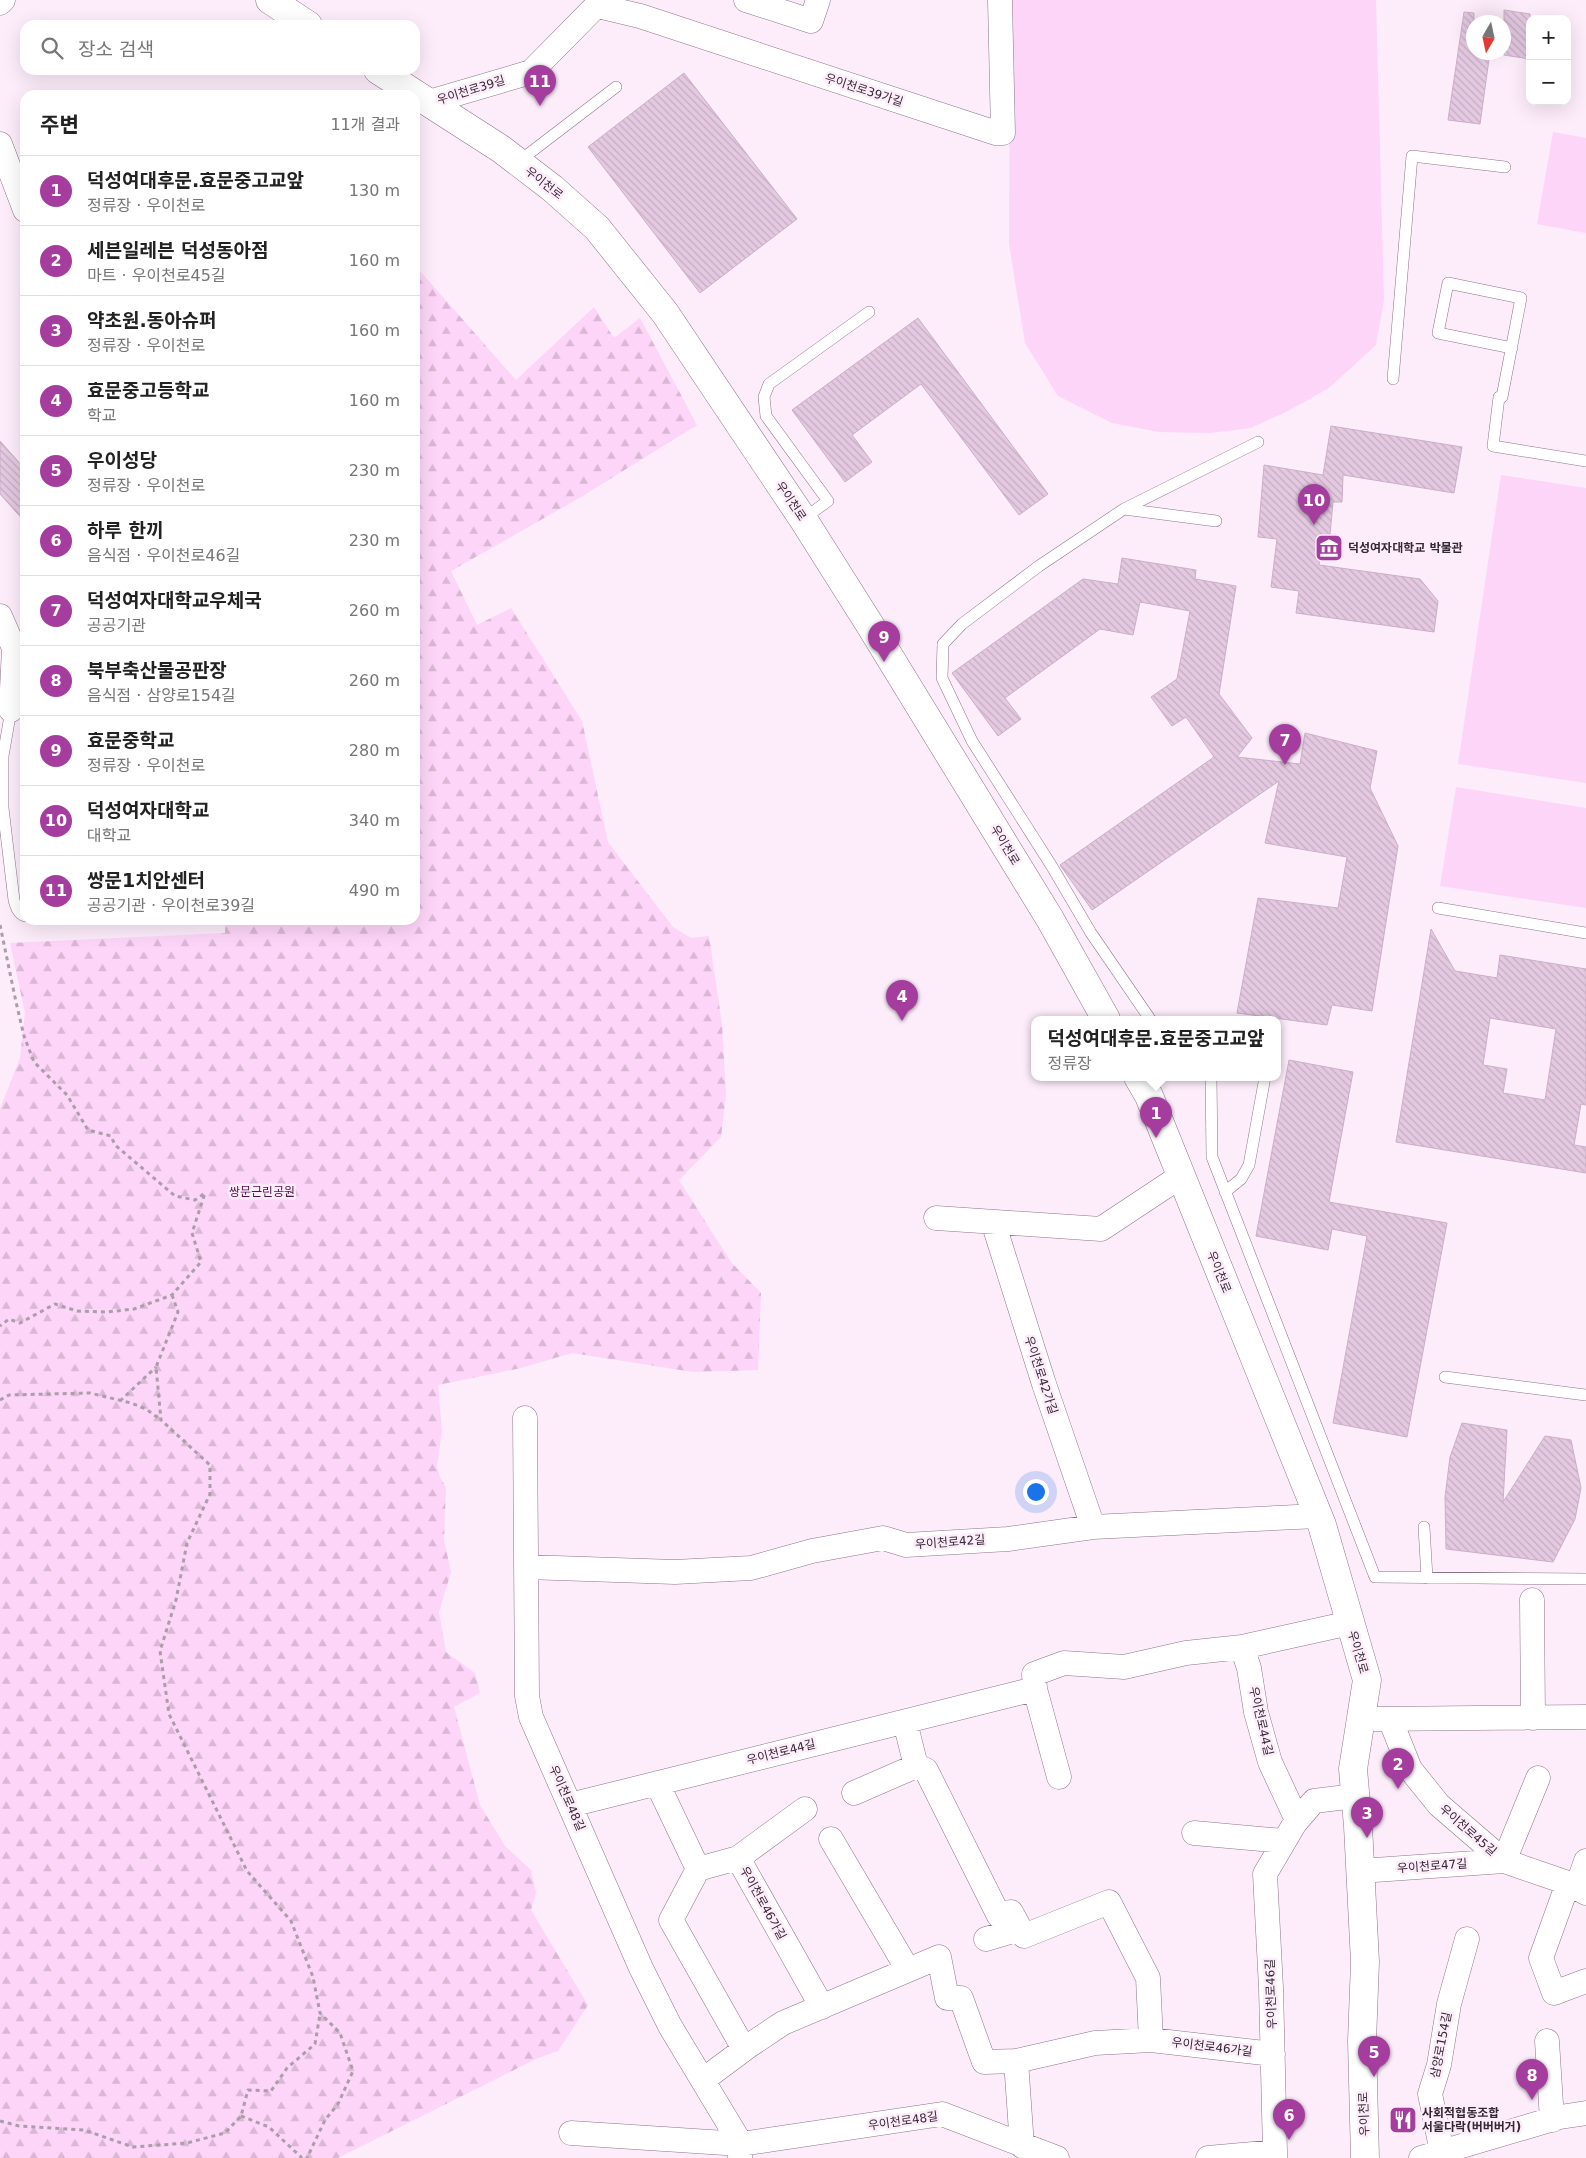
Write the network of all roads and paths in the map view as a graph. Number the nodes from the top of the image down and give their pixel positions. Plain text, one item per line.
1 (3, 0) edge
2 (270, 0) edge
3 (746, 0) edge
4 (818, 0) edge
5 (1000, 0) edge
6 (0, 3) edge
7 (600, 3) edge
8 (300, 20) edge
9 (386, 75) edge
10 (616, 87) dead end
11 (410, 90) edge
12 (420, 96) edge
13 (429, 102) junction
14 (0, 144) edge
15 (518, 162) junction
16 (1504, 168) dead end
17 (20, 197) edge
18 (869, 312) dead end
19 (1512, 348) junction
20 (1393, 379) dead end
21 (1258, 442) dead end
22 (1586, 461) edge
23 (1124, 509) junction
24 (803, 519) junction
25 (1216, 521) dead end
26 (2, 620) edge
27 (19, 646) edge
28 (11, 710) joint
29 (1438, 908) dead end
30 (20, 914) edge
31 (0, 925) edge
32 (1586, 933) edge
33 (1104, 1016) edge
34 (1148, 1016) edge
35 (1140, 1081) edge
36 (1211, 1081) edge
37 (1264, 1081) edge
38 (1181, 1176) junction
39 (1225, 1192) junction
40 (936, 1218) dead end
41 (993, 1222) junction
42 (172, 1294) junction
43 (0, 1326) edge
44 (156, 1367) junction
45 (1445, 1377) dead end
46 (1586, 1395) edge
47 (0, 1400) edge
48 (119, 1402) junction
49 (525, 1418) dead end
50 (161, 1420) junction
51 (1318, 1516) junction
52 (1094, 1527) junction
53 (1424, 1527) dead end
54 (526, 1567) junction
55 (1427, 1578) junction
56 (1586, 1579) edge
57 (1532, 1600) dead end
58 (1350, 1623) junction
59 (1242, 1647) junction
60 (1035, 1689) junction
61 (1586, 1717) edge
62 (1533, 1718) junction
63 (1362, 1719) junction
64 (1390, 1719) junction
65 (904, 1722) junction
66 (916, 1766) junction
67 (1060, 1777) dead end
68 (1538, 1778) dead end
69 (657, 1783) junction
70 (854, 1793) dead end
71 (1355, 1796) junction
72 (570, 1804) junction
73 (806, 1809) dead end
74 (1297, 1820) junction
75 (1194, 1833) dead end
76 (831, 1839) dead end
77 (1284, 1842) junction
78 (738, 1858) junction
79 (1504, 1861) junction
80 (1586, 1861) edge
81 (698, 1869) junction
82 (1360, 1871) junction
83 (1577, 1888) edge
84 (1020, 1929) junction
85 (986, 1939) dead end
86 (1467, 1940) dead end
87 (908, 1970) junction
88 (1586, 1981) edge
89 (822, 2007) junction
90 (320, 2013) junction
91 (1151, 2040) junction
92 (1547, 2041) dead end
93 (744, 2049) junction
94 (1273, 2054) junction
95 (1016, 2061) junction
96 (703, 2080) junction
97 (1586, 2113) edge
98 (241, 2116) junction
99 (1552, 2120) junction
100 (0, 2121) edge
101 (571, 2133) dead end
102 (1022, 2146) junction
103 (741, 2151) edge
104 (1275, 2155) edge
105 (1432, 2155) edge
106 (302, 2158) edge
107 (307, 2158) edge
108 (1057, 2158) edge
109 (1208, 2158) edge
110 (1366, 2158) edge

1 - 6 street
2 - 8 street
3 - 4 street
5 - 7 street, 우이천로39가길
7 - 13 street, 우이천로39길
9 - 11 street, 우이천로
10 - 15 lane
12 - 13 street, 우이천로
13 - 15 street, 우이천로
14 - 17 street
15 - 24 street, 우이천로
16 - 20 lane
18 - 24 lane
19 - 19 lane
19 - 22 lane
21 - 23 lane
23 - 25 lane
23 - 34 lane
24 - 33 street, 우이천로
26 - 27 street
27 - 28 street
28 - 30 lane
29 - 32 lane
31 - 42 path
35 - 38 street, 우이천로
36 - 39 lane
37 - 39 lane
38 - 41 street
38 - 51 street, 우이천로
39 - 55 lane
40 - 41 street
41 - 52 street, 우이천로42가길
42 - 43 path
42 - 44 path
44 - 48 path
44 - 50 path
45 - 46 lane
47 - 48 path
48 - 50 path
49 - 54 street, 우이천로48길
50 - 90 path
51 - 52 street, 우이천로42길
51 - 58 street, 우이천로
52 - 54 street, 우이천로42길
53 - 55 lane
54 - 72 street, 우이천로48길
55 - 56 lane
57 - 62 street
58 - 59 street
58 - 63 street, 우이천로
59 - 60 street
59 - 74 street, 우이천로44길
60 - 65 street, 우이천로44길
60 - 67 street
61 - 62 street
62 - 64 street
63 - 64 street
63 - 71 street, 우이천로
64 - 79 street, 우이천로45길
65 - 66 street
65 - 69 street, 우이천로44길
66 - 70 street
66 - 84 street
68 - 79 street
69 - 72 street, 우이천로44길
69 - 81 street
71 - 74 street, 우이천로46길
71 - 82 street, 우이천로
72 - 96 street, 우이천로48길
73 - 78 street
74 - 77 street, 우이천로46길
75 - 77 street
76 - 87 street
77 - 94 street, 우이천로46길
78 - 81 street, 우이천로46가길
78 - 89 street, 우이천로46가길
79 - 82 street, 우이천로47길
79 - 83 street, 우이천로47길
80 - 83 street
81 - 93 street
82 - 110 street, 우이천로
83 - 88 street
84 - 85 street
84 - 91 street
86 - 105 street, 삼양로154길
87 - 89 street, 우이천로46가길
87 - 95 street, 우이천로46가길
89 - 93 street, 우이천로46가길
90 - 98 path
90 - 107 path
91 - 94 street, 우이천로46가길
91 - 95 street, 우이천로46가길
92 - 99 street
93 - 96 street, 우이천로46가길
94 - 104 street, 우이천로46길
95 - 102 street
96 - 103 street, 우이천로48길
97 - 99 street, 삼양로154길
98 - 100 path
98 - 106 path
99 - 105 street, 삼양로154길
101 - 103 street, 우이천로48길
102 - 103 street, 우이천로48길
102 - 108 street, 우이천로48길
104 - 109 street

